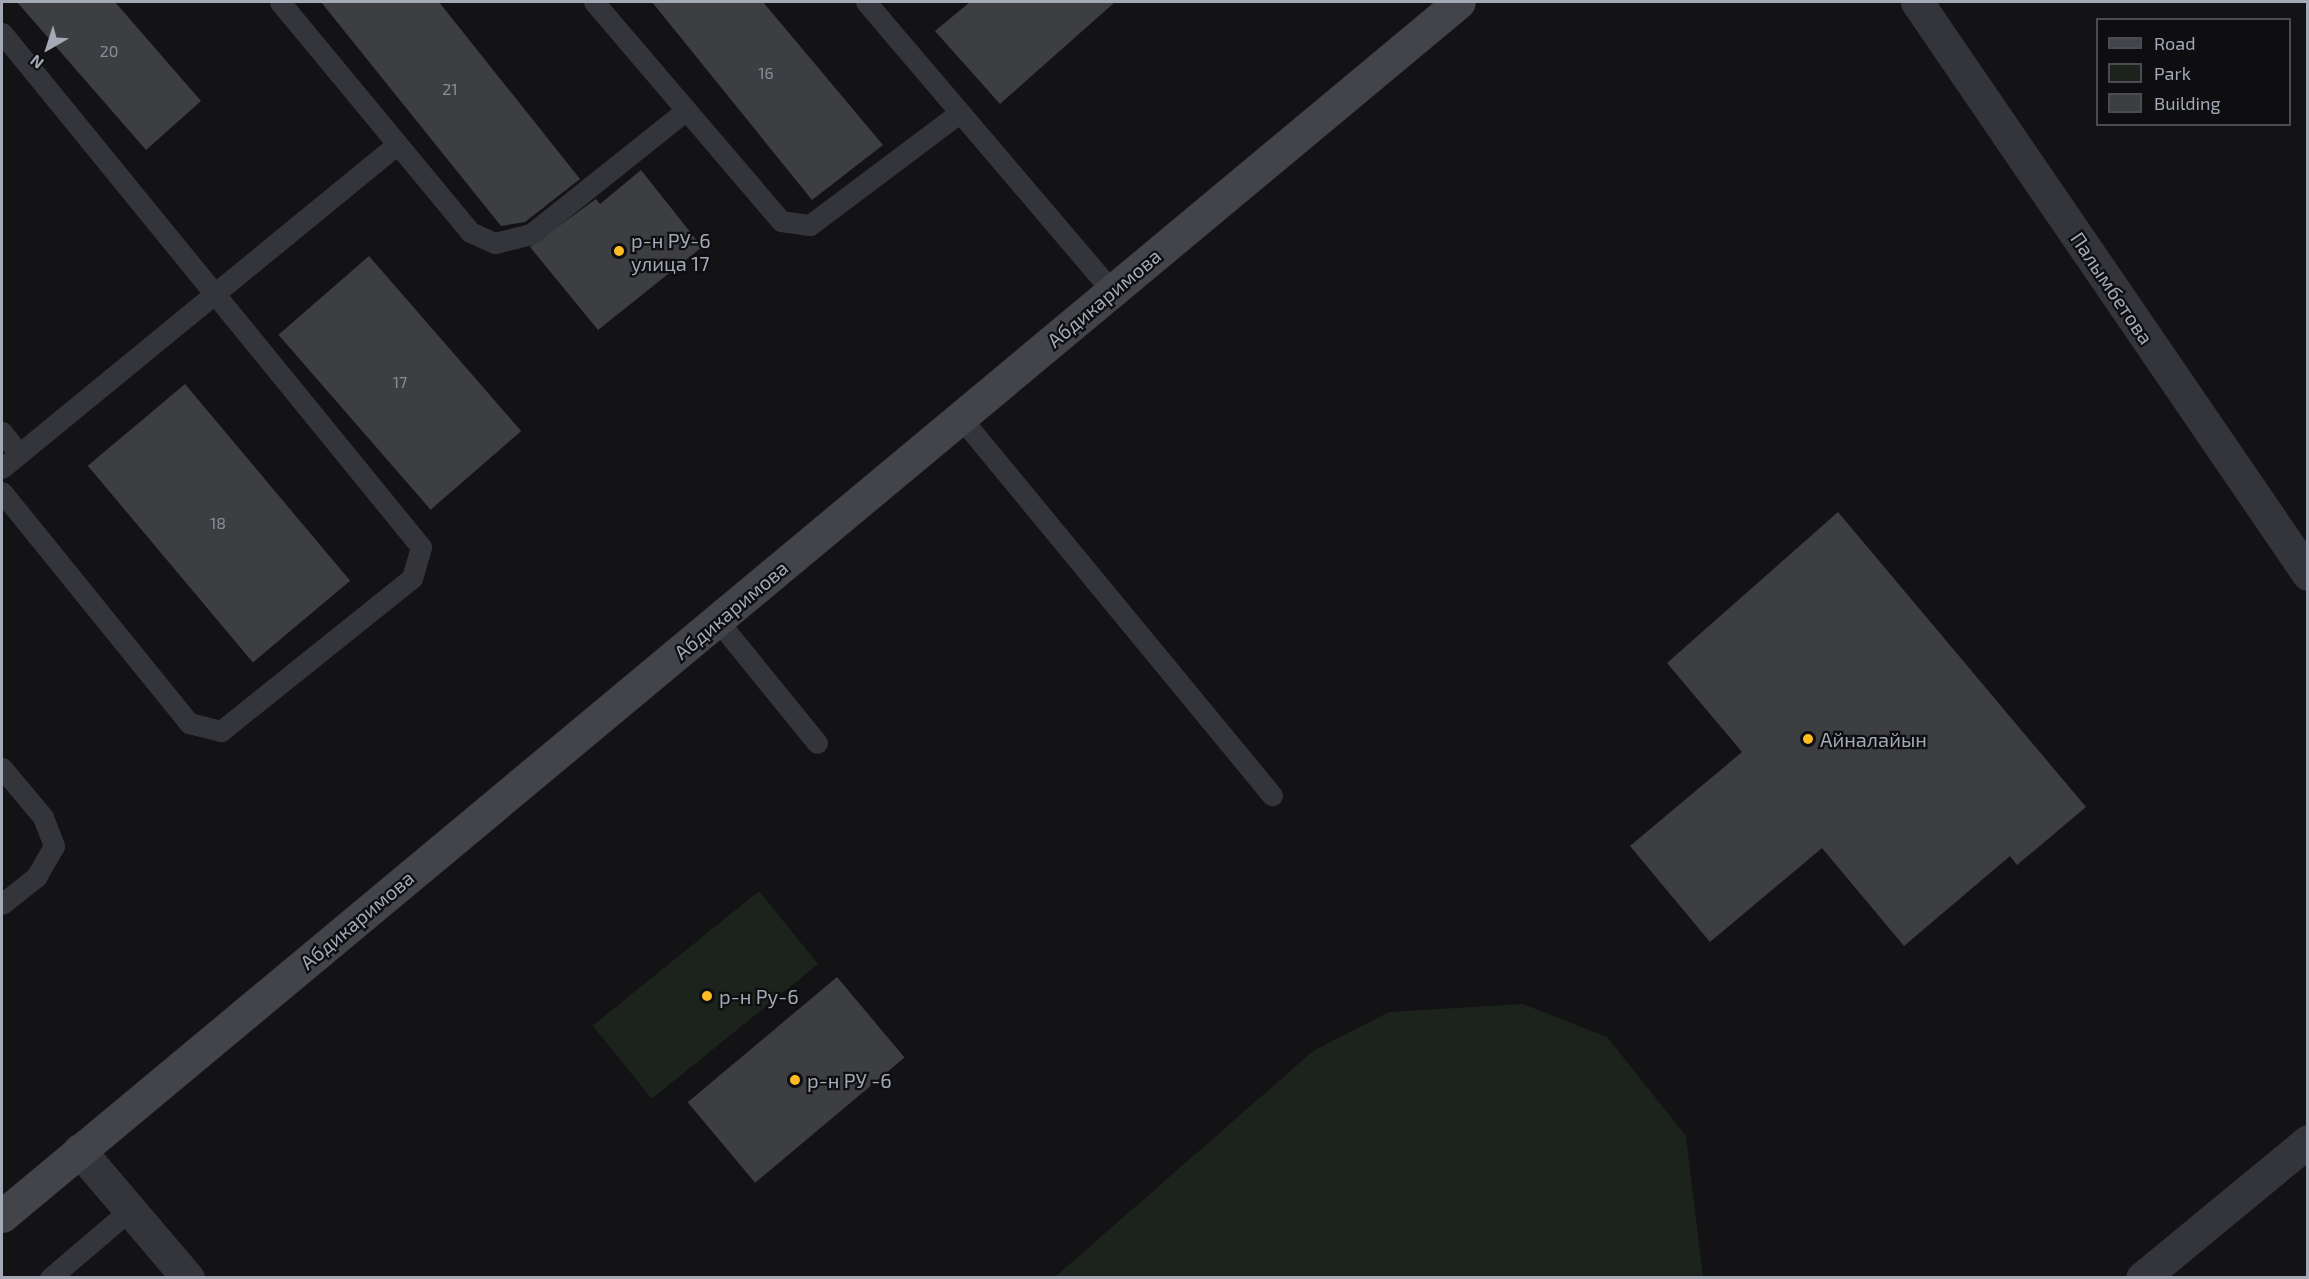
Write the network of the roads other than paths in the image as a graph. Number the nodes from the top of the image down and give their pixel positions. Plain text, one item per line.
1 (280, 2) edge
2 (594, 2) edge
3 (867, 2) edge
4 (1460, 2) edge
5 (1917, 2) edge
6 (2, 33) edge
7 (684, 111) junction
8 (958, 114) junction
9 (395, 146) junction
10 (1112, 291) junction
11 (212, 292) junction
12 (961, 418) junction
13 (2, 432) edge
14 (19, 454) junction
15 (2, 468) edge
16 (2, 492) edge
17 (2307, 574) edge
18 (718, 621) junction
19 (817, 742) dead end
20 (2, 768) edge
21 (1272, 795) dead end
22 (2, 904) edge
23 (2307, 1141) edge
24 (79, 1150) junction
25 (131, 1209) junction
26 (2, 1216) edge
27 (50, 1278) edge
28 (188, 1278) edge
29 (2142, 1278) edge

1 - 9 lane
2 - 7 lane
3 - 8 lane
4 - 10 main road, Абдикаримова
5 - 17 street, Палымбетова
6 - 11 lane
7 - 8 lane
7 - 9 lane
8 - 10 lane
9 - 11 lane
10 - 12 main road, Абдикаримова
11 - 14 lane
11 - 16 lane
12 - 18 main road, Абдикаримова
12 - 21 lane
13 - 14 lane
14 - 15 lane
18 - 19 lane
18 - 24 main road, Абдикаримова
20 - 22 lane
23 - 29 street
24 - 25 street
24 - 26 main road, Абдикаримова
25 - 27 lane
25 - 28 street

